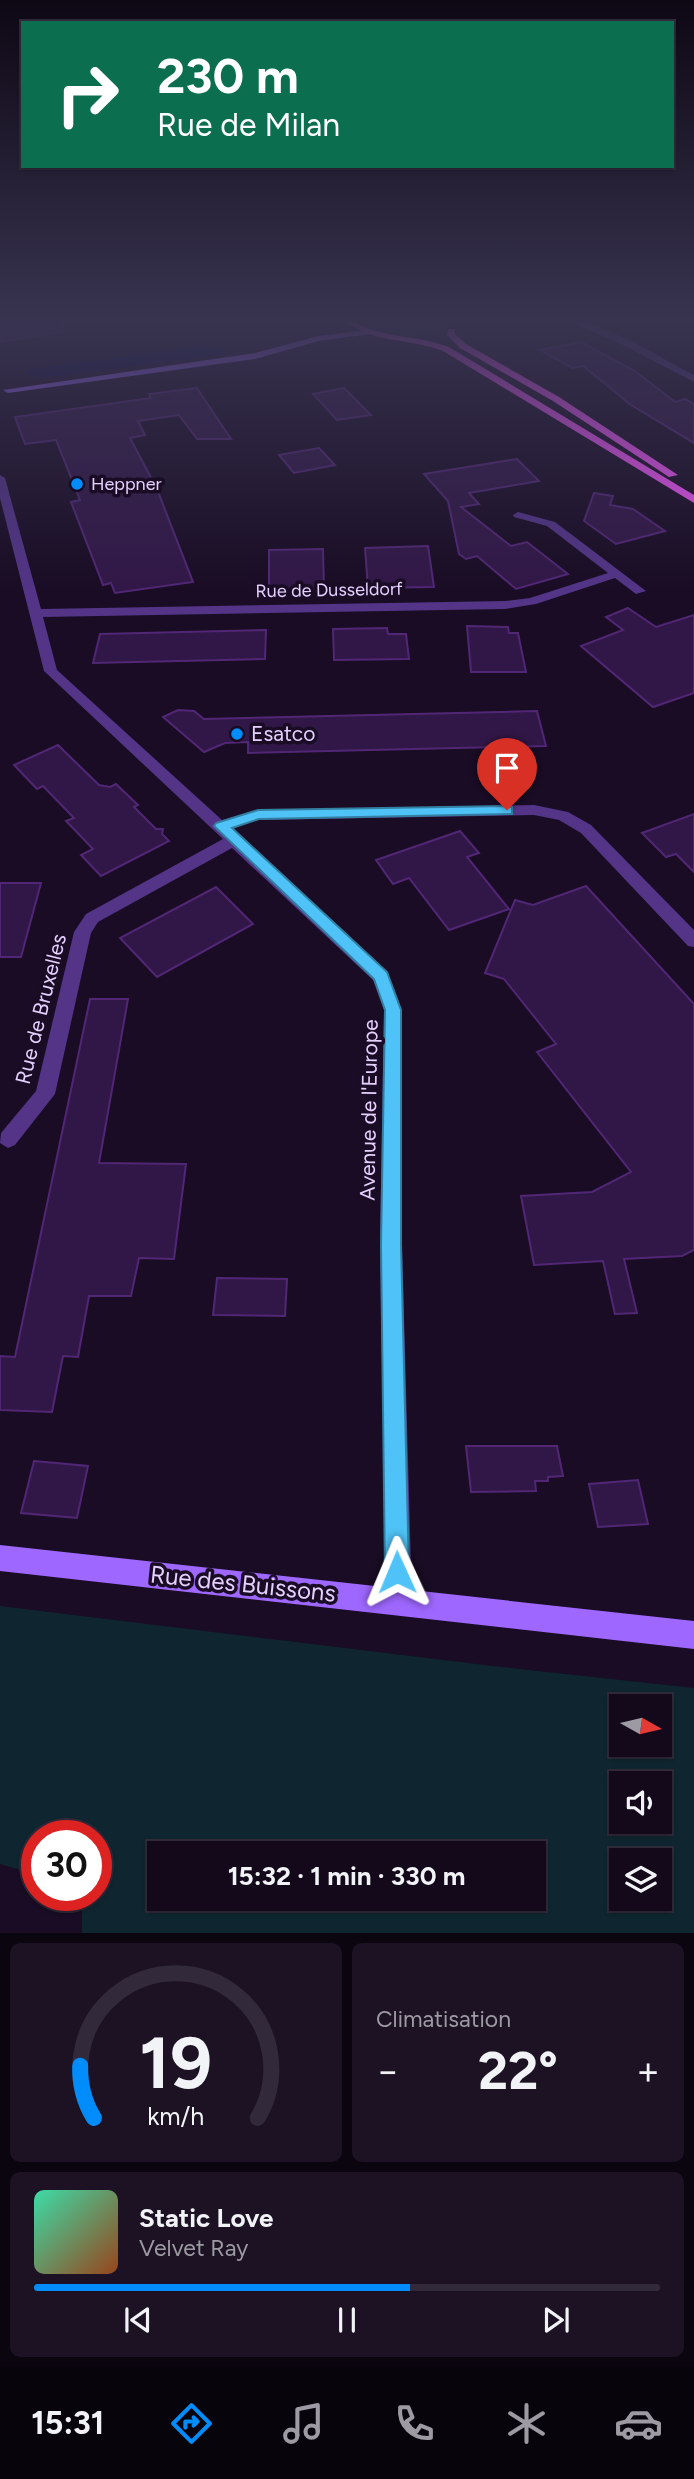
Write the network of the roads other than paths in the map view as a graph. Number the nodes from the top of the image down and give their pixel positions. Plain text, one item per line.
1 (548, 411) edge
2 (575, 411) edge
3 (0, 478) edge
4 (694, 488) edge
5 (694, 500) edge
6 (518, 516) dead end
7 (617, 573) junction
8 (640, 591) dead end
9 (36, 613) junction
10 (221, 826) junction
11 (236, 839) junction
12 (694, 941) edge
13 (8, 1139) dead end
14 (0, 1558) edge
15 (399, 1602) junction
16 (694, 1635) edge

1 - 5 main road
2 - 4 main road
3 - 9 street, Avenue de l'Europe
6 - 7 street
7 - 8 street
7 - 9 street, Rue de Dusseldorf
9 - 10 street, Avenue de l'Europe
10 - 11 street, Avenue de l'Europe
10 - 12 street
11 - 13 street, Rue de Bruxelles
11 - 15 street, Avenue de l'Europe
14 - 15 main road, Rue des Buissons
15 - 16 main road, Rue des Buissons

